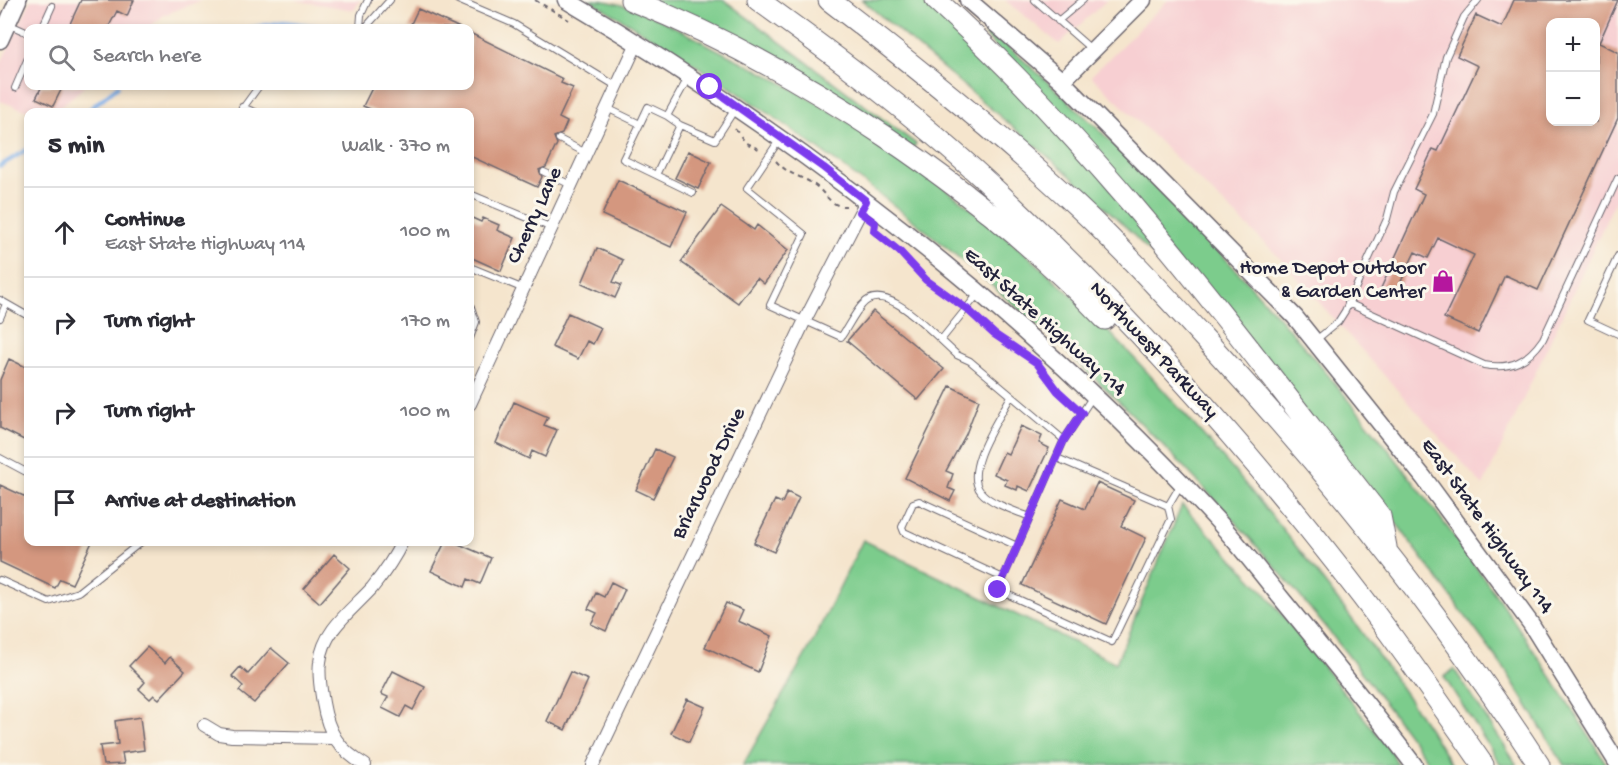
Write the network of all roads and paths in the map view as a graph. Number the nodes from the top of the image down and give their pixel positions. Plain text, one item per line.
1 (18, 0) edge
2 (368, 0) edge
3 (390, 0) edge
4 (458, 0) edge
5 (566, 0) edge
6 (632, 0) edge
7 (758, 0) edge
8 (829, 0) edge
9 (936, 0) edge
10 (968, 0) edge
11 (1035, 0) edge
12 (1083, 0) edge
13 (1143, 0) edge
14 (1478, 0) edge
15 (52, 6) dead end
16 (1058, 21) junction
17 (7, 24) junction
18 (44, 24) edge
19 (360, 24) edge
20 (370, 24) edge
21 (24, 31) edge
22 (0, 40) edge
23 (637, 43) junction
24 (1092, 50) junction
25 (24, 67) edge
26 (689, 75) junction
27 (1062, 81) junction
28 (617, 86) junction
29 (15, 88) dead end
30 (257, 90) edge
31 (737, 106) junction
32 (243, 108) edge
33 (607, 108) junction
34 (667, 116) junction
35 (640, 124) junction
36 (680, 125) junction
37 (735, 129) dead end
38 (781, 138) junction
39 (559, 139) dead end
40 (587, 153) junction
41 (769, 156) junction
42 (544, 172) dead end
43 (656, 175) junction
44 (1618, 178) edge
45 (572, 185) junction
46 (693, 193) dead end
47 (474, 196) edge
48 (863, 207) junction
49 (552, 228) junction
50 (1618, 256) edge
51 (474, 269) edge
52 (524, 289) junction
53 (979, 293) junction
54 (3, 302) edge
55 (1348, 303) junction
56 (967, 309) junction
57 (24, 314) edge
58 (0, 318) edge
59 (805, 320) junction
60 (1618, 334) edge
61 (941, 340) junction
62 (1314, 342) junction
63 (1023, 352) dead end
64 (1037, 363) dead end
65 (1169, 364) junction
66 (474, 384) edge
67 (1011, 396) junction
68 (1093, 396) junction
69 (1082, 413) junction
70 (1064, 440) junction
71 (0, 458) edge
72 (1057, 458) junction
73 (24, 470) edge
74 (1181, 484) junction
75 (1168, 506) junction
76 (1030, 517) junction
77 (136, 546) edge
78 (400, 546) edge
79 (1017, 546) junction
80 (1387, 550) junction
81 (1003, 578) junction
82 (0, 580) edge
83 (204, 725) dead end
84 (333, 738) junction
85 (1618, 764) edge
86 (365, 765) edge
87 (593, 765) edge
88 (1414, 765) edge
89 (1484, 765) edge
90 (1539, 765) edge

1 - 17 main road
2 - 19 lane
3 - 20 lane
4 - 28 lane
5 - 23 main road, East State Highway 114
6 - 65 highway
7 - 65 highway, Northwest Parkway
8 - 80 highway
9 - 80 highway
10 - 27 main road, East State Highway 114
11 - 16 lane
12 - 16 lane
13 - 24 main road
14 - 55 lane
15 - 18 lane
16 - 24 lane
17 - 21 lane
17 - 22 main road
23 - 26 main road, East State Highway 114
23 - 28 street, Cherry Lane
24 - 27 main road
25 - 29 lane
26 - 31 main road, East State Highway 114
26 - 34 lane
27 - 62 main road, East State Highway 114
28 - 33 street, Cherry Lane
30 - 32 lane
31 - 36 lane
31 - 38 main road, East State Highway 114
33 - 35 lane
33 - 40 street, Cherry Lane
34 - 35 lane
34 - 36 lane
35 - 43 lane
36 - 43 lane
37 - 41 path
38 - 41 lane
38 - 48 main road, East State Highway 114
39 - 40 lane
40 - 45 street, Cherry Lane
41 - 48 path
41 - 59 lane
42 - 45 lane
43 - 46 lane
44 - 55 lane
45 - 49 street, Cherry Lane
47 - 49 lane
48 - 53 main road, East State Highway 114
48 - 56 path
48 - 59 street, Briarwood Drive
49 - 52 street, Cherry Lane
50 - 60 lane
51 - 52 lane
52 - 66 street, Cherry Lane
53 - 56 lane
53 - 68 main road, East State Highway 114
54 - 57 lane
54 - 58 lane
55 - 62 lane
56 - 61 lane
56 - 63 path
59 - 61 lane
59 - 87 street, Briarwood Drive
61 - 67 lane
62 - 85 main road, East State Highway 114
64 - 69 path
65 - 89 highway, Northwest Parkway
67 - 70 lane
67 - 76 lane
68 - 69 lane
68 - 74 main road, East State Highway 114
69 - 70 lane
70 - 72 lane
71 - 73 lane
72 - 75 lane
72 - 76 lane
74 - 75 lane
74 - 88 main road, East State Highway 114
75 - 81 lane
76 - 79 lane
77 - 82 lane
78 - 84 street
79 - 81 lane
79 - 81 lane
80 - 90 highway
83 - 84 street
84 - 86 street

